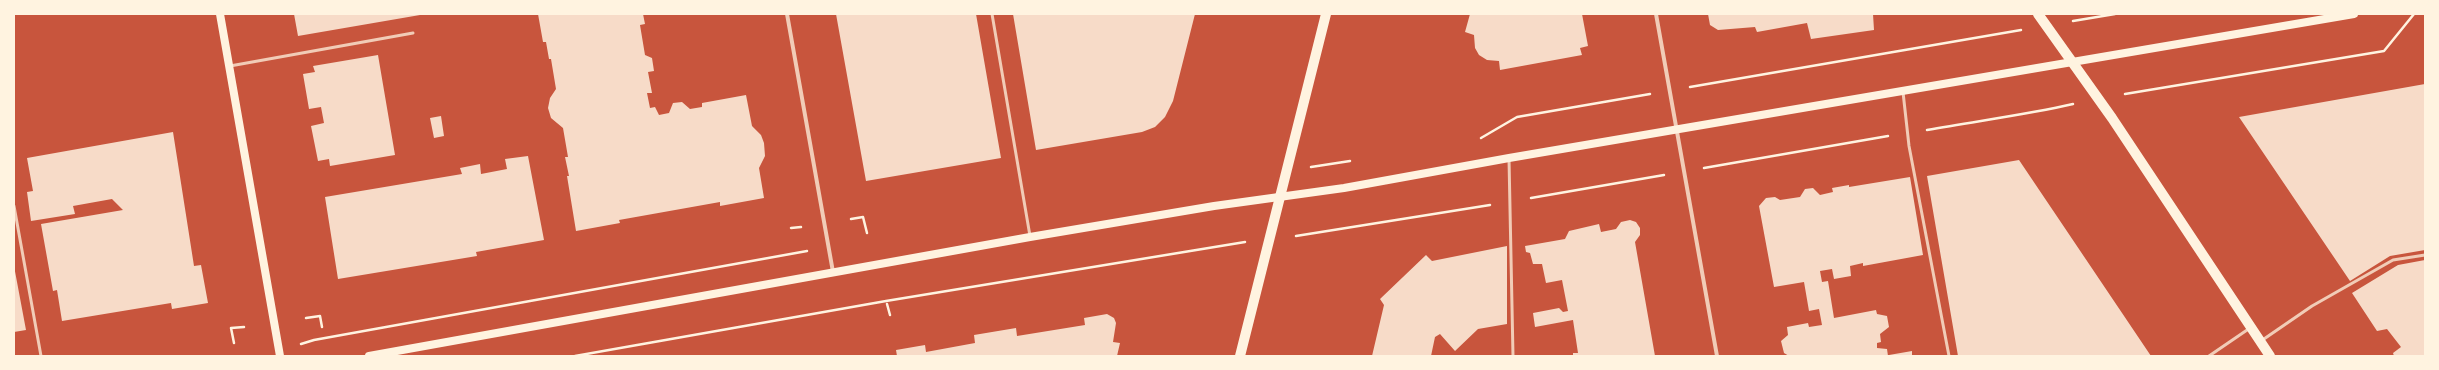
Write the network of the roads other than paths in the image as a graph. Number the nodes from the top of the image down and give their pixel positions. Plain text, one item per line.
1 (220, 14) edge
2 (786, 14) edge
3 (992, 14) edge
4 (1326, 14) edge
5 (1656, 14) edge
6 (2038, 14) edge
7 (2354, 14) edge
8 (413, 33) dead end
9 (2073, 63) junction
10 (230, 66) junction
11 (1904, 92) junction
12 (1677, 130) junction
13 (1509, 158) junction
14 (1280, 197) junction
15 (14, 206) edge
16 (1030, 237) junction
17 (2425, 255) edge
18 (833, 272) junction
19 (2250, 328) junction
20 (2260, 342) junction
21 (41, 356) edge
22 (280, 356) edge
23 (369, 356) edge
24 (1240, 356) edge
25 (1513, 356) edge
26 (1717, 356) edge
27 (1949, 356) edge
28 (2208, 356) edge
29 (2270, 356) edge

1 - 10 main road
2 - 18 street
3 - 16 lane
4 - 14 main road
5 - 12 street
6 - 9 main road
7 - 9 main road
8 - 10 lane
9 - 11 main road
9 - 19 main road
10 - 22 main road
11 - 12 main road
11 - 27 lane
12 - 13 main road
12 - 26 street
13 - 14 main road
13 - 25 lane
14 - 16 main road
14 - 24 main road
15 - 21 lane
16 - 18 main road
17 - 20 lane
18 - 23 main road
19 - 20 main road
19 - 28 lane
20 - 29 main road

